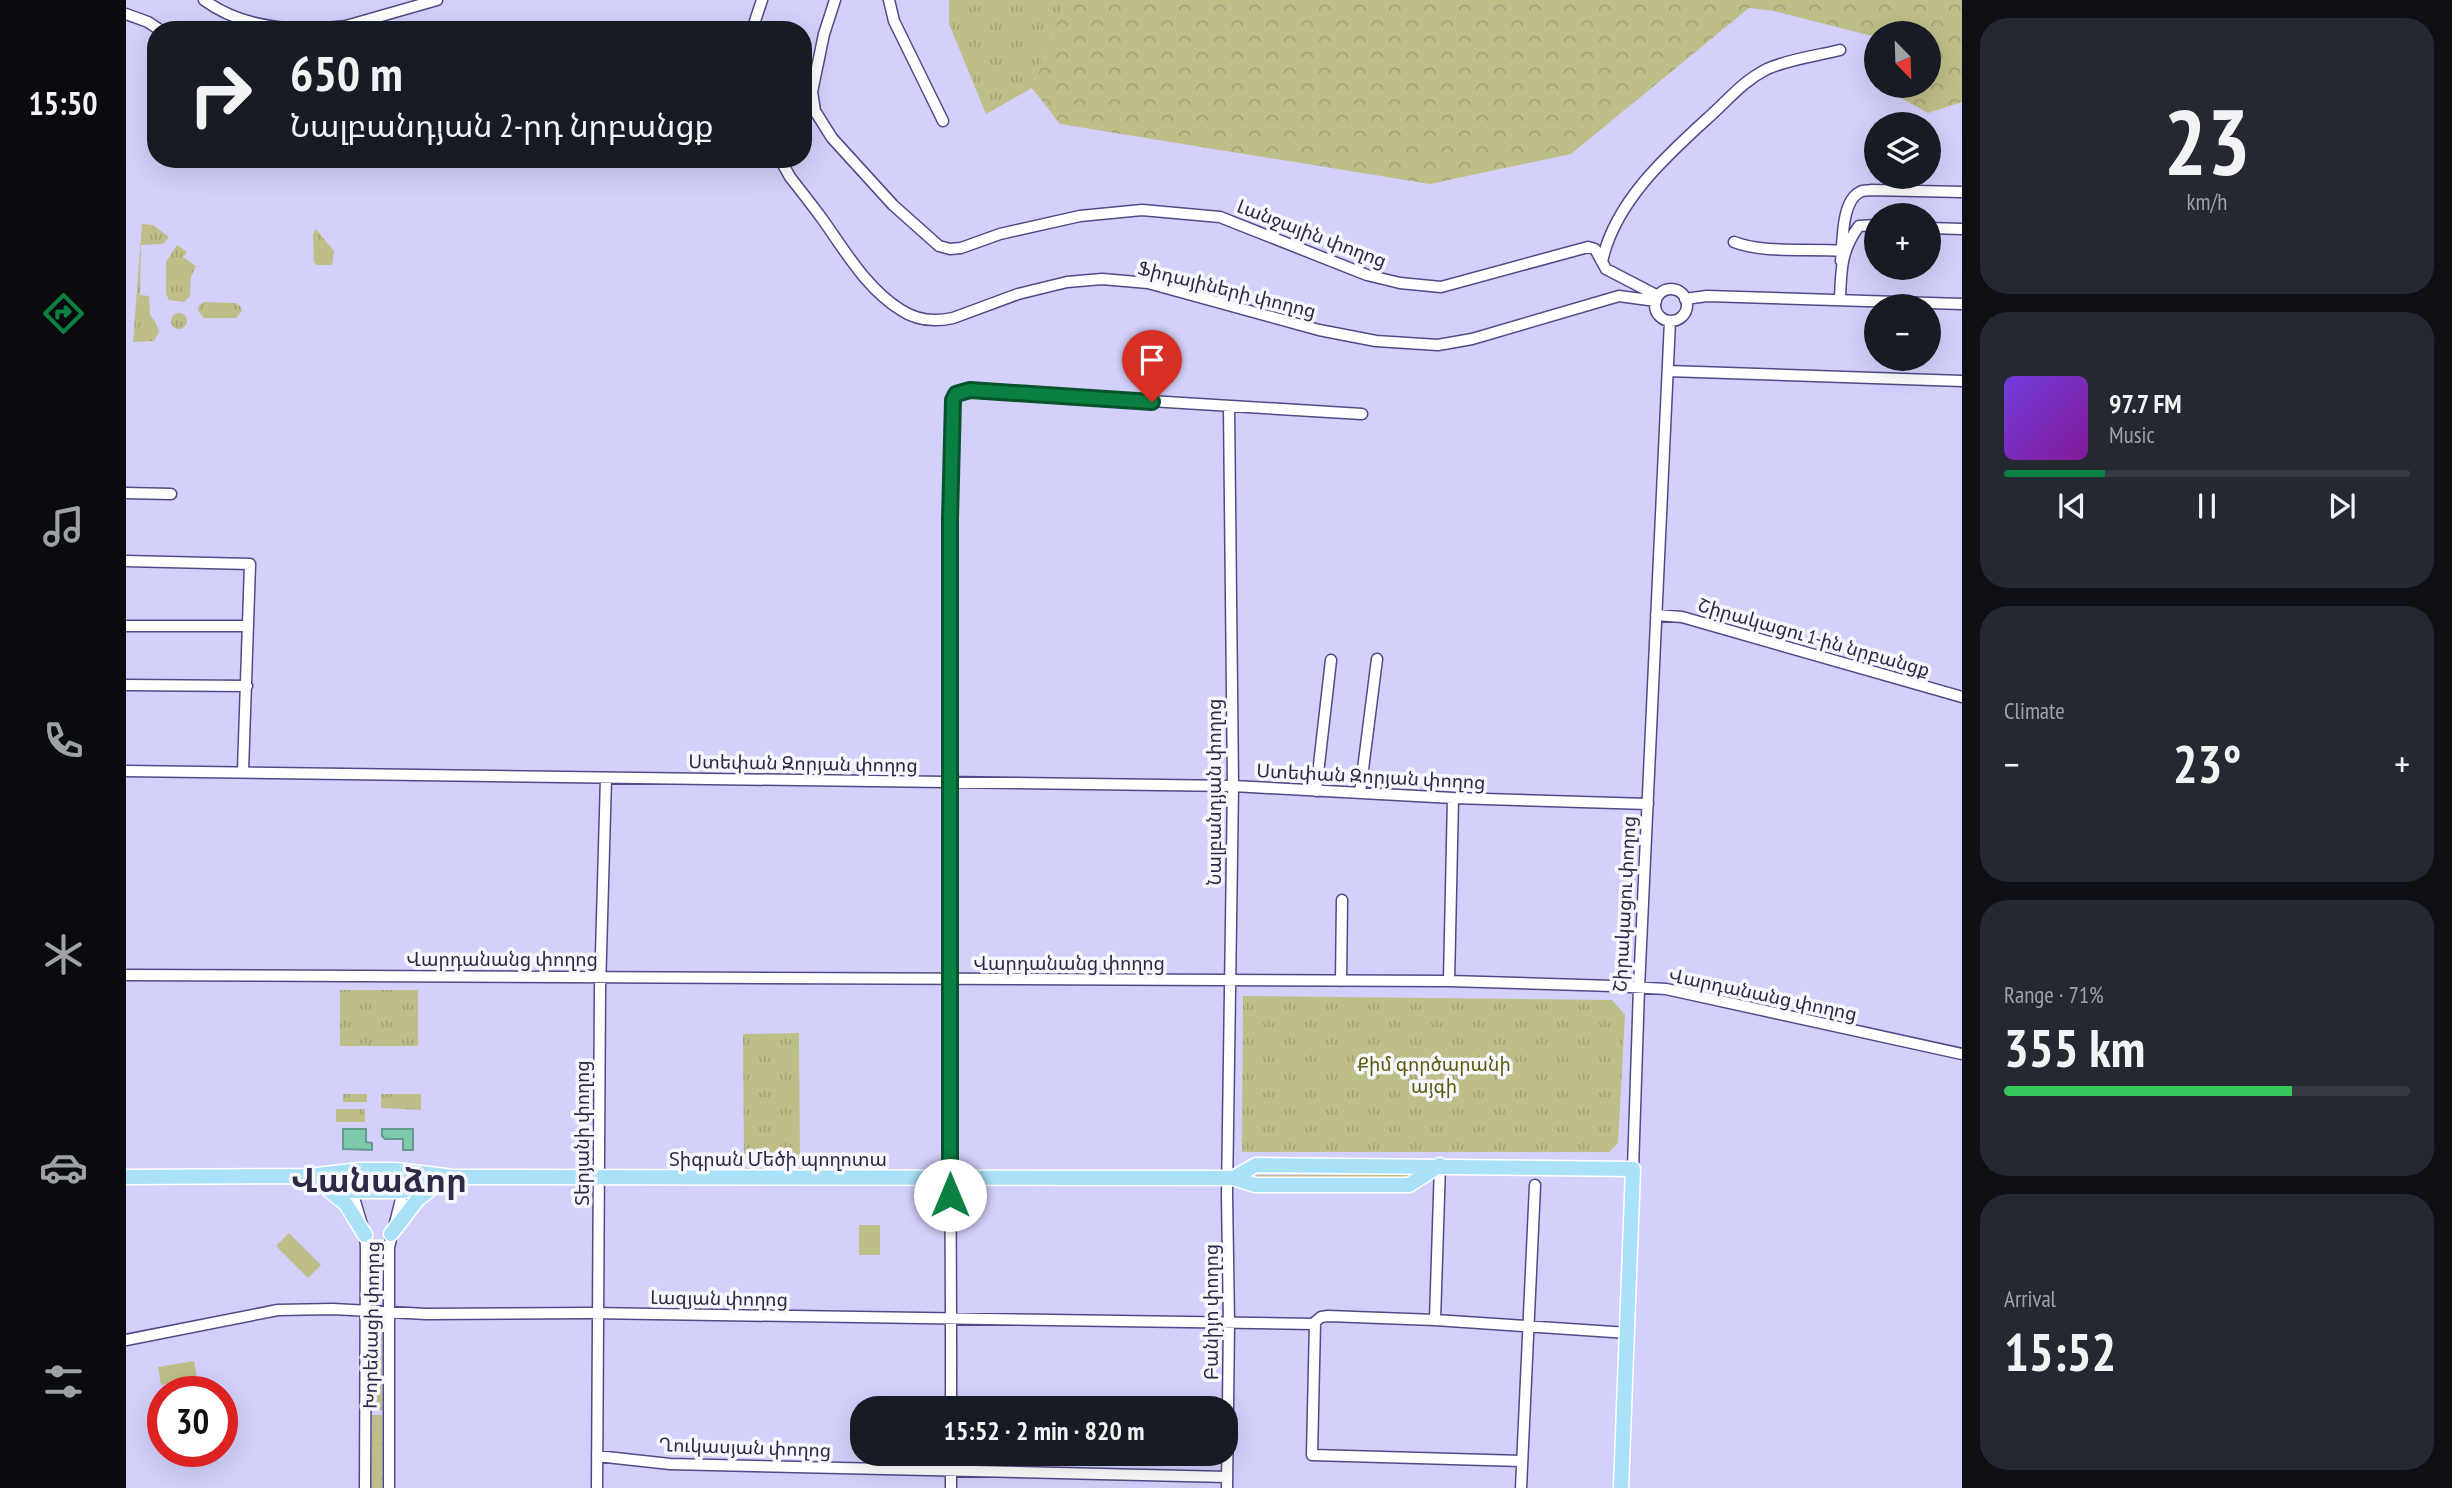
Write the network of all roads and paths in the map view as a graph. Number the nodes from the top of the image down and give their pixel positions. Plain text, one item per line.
1 (204, 0) edge
2 (437, 0) edge
3 (762, 0) edge
4 (835, 0) edge
5 (889, 0) edge
6 (126, 14) edge
7 (244, 21) edge
8 (364, 21) edge
9 (755, 21) edge
10 (147, 22) edge
11 (1840, 50) dead end
12 (943, 121) dead end
13 (785, 168) edge
14 (1962, 192) edge
15 (1864, 226) edge
16 (1941, 228) edge
17 (1962, 229) edge
18 (1734, 242) dead end
19 (1842, 256) junction
20 (1602, 262) junction
21 (1657, 298) junction
22 (1685, 299) junction
23 (1840, 299) junction
24 (1962, 304) edge
25 (1670, 321) junction
26 (1668, 371) junction
27 (1962, 381) edge
28 (1230, 407) junction
29 (1363, 414) dead end
30 (126, 493) edge
31 (171, 494) dead end
32 (126, 561) edge
33 (1656, 615) junction
34 (126, 626) edge
35 (248, 626) junction
36 (1377, 659) dead end
37 (1331, 660) dead end
38 (126, 685) edge
39 (247, 687) junction
40 (1962, 697) edge
41 (126, 771) edge
42 (243, 771) junction
43 (606, 778) junction
44 (949, 782) junction
45 (1233, 786) junction
46 (1316, 791) junction
47 (1360, 793) junction
48 (1453, 798) junction
49 (1648, 804) junction
50 (1342, 900) dead end
51 (126, 975) edge
52 (600, 977) junction
53 (950, 980) junction
54 (1230, 980) junction
55 (1340, 981) junction
56 (1449, 981) junction
57 (1639, 988) junction
58 (1962, 1054) edge
59 (1440, 1165) junction
60 (1633, 1169) junction
61 (359, 1170) junction
62 (396, 1170) junction
63 (309, 1176) junction
64 (126, 1177) edge
65 (448, 1177) junction
66 (600, 1178) junction
67 (950, 1178) junction
68 (1231, 1178) junction
69 (1535, 1185) dead end
70 (352, 1191) junction
71 (403, 1191) junction
72 (391, 1234) junction
73 (365, 1235) junction
74 (366, 1311) junction
75 (389, 1312) junction
76 (598, 1313) junction
77 (951, 1318) junction
78 (1434, 1320) junction
79 (1229, 1323) junction
80 (1314, 1324) junction
81 (1528, 1326) junction
82 (1628, 1333) junction
83 (126, 1340) edge
84 (951, 1396) edge
85 (597, 1456) junction
86 (1522, 1461) junction
87 (951, 1466) edge
88 (951, 1471) junction
89 (1227, 1483) edge
90 (365, 1488) edge
91 (389, 1488) edge
92 (597, 1488) edge
93 (951, 1488) edge
94 (1521, 1488) edge
95 (1620, 1488) edge

1 - 7 street
2 - 8 street
3 - 9 street
4 - 20 street, Լանջային փողոց
5 - 12 street
6 - 10 street
11 - 20 street
13 - 21 street, Ֆիդայիների փողոց
14 - 19 street
15 - 19 street
16 - 17 street
18 - 19 street
19 - 23 street
20 - 21 street, Լանջային փողոց
21 - 22 street
21 - 25 street
22 - 23 street
22 - 25 street
23 - 24 street
25 - 26 street, Շիրակացու փողոց
26 - 27 street
26 - 33 street, Շիրակացու փողոց
28 - 29 street
28 - 44 street
28 - 45 street, Նալբանդյան փողոց
30 - 31 street
32 - 35 street
33 - 40 street, Շիրակացու 1-ին նրբանցք
33 - 49 street, Շիրակացու փողոց
34 - 35 street
35 - 39 street
36 - 47 street
37 - 46 street
38 - 39 street
39 - 42 street
41 - 42 street, Ստեփան Զորյան փողոց
42 - 43 street, Ստեփան Զորյան փողոց
43 - 44 street, Ստեփան Զորյան փողոց
43 - 52 street, Տերյանի փողոց
44 - 45 street, Ստեփան Զորյան փողոց
44 - 53 street
45 - 46 street, Ստեփան Զորյան փողոց
45 - 54 street, Նալբանդյան փողոց
46 - 47 street, Ստեփան Զորյան փողոց
47 - 48 street, Ստեփան Զորյան փողոց
48 - 49 street, Ստեփան Զորյան փողոց
48 - 56 street
49 - 57 street, Շիրակացու փողոց
50 - 55 street
51 - 52 street, Վարդանանց փողոց
52 - 53 street, Վարդանանց փողոց
52 - 66 street, Տերյանի փողոց
53 - 54 street, Վարդանանց փողոց
53 - 67 street
54 - 55 street, Վարդանանց փողոց
54 - 68 street, Նալբանդյան փողոց
55 - 56 street, Վարդանանց փողոց
56 - 57 street, Վարդանանց փողոց
57 - 58 street, Վարդանանց փողոց
57 - 60 street, Շիրակացու փողոց
59 - 60 main road, Տիգրան Մեծի պողոտա
59 - 68 main road, Տիգրան Մեծի պողոտա
59 - 68 main road, Տիգրան Մեծի պողոտա
59 - 78 street
60 - 82 main road, Շիրակացու փողոց
61 - 62 main road, Տիգրան Մեծի պողոտա
61 - 63 main road, Տիգրան Մեծի պողոտա
61 - 70 main road
62 - 65 main road, Տիգրան Մեծի պողոտա
62 - 71 main road
63 - 64 main road, Տիգրան Մեծի պողոտա
63 - 70 main road, Տիգրան Մեծի պողոտա
63 - 73 main road
65 - 66 main road, Տիգրան Մեծի պողոտա
65 - 71 main road, Տիգրան Մեծի պողոտա
65 - 72 main road
66 - 67 main road, Տիգրան Մեծի պողոտա
66 - 76 street, Տերյանի փողոց
67 - 68 main road, Տիգրան Մեծի պողոտա
67 - 77 street
68 - 79 street, Բանիյո փողոց
69 - 81 street
70 - 71 main road, Տիգրան Մեծի պողոտա
70 - 73 street, Խորենացի փողոց
71 - 72 street, Խորենացի փողոց
72 - 75 street, Խորենացի փողոց
73 - 74 street, Խորենացի փողոց
74 - 75 street, Լազյան փողոց
74 - 83 street, Լազյան փողոց
74 - 90 street, Խորենացի փողոց
75 - 76 street, Լազյան փողոց
75 - 91 street, Խորենացի փողոց
76 - 77 street, Լազյան փողոց
76 - 85 street, Տերյանի փողոց
77 - 79 street, Լազյան փողոց
77 - 84 street
78 - 80 street, Լազյան փողոց
78 - 81 street, Լազյան փողոց
79 - 80 street, Լազյան փողոց
79 - 89 street, Բանիյո փողոց
80 - 86 street
81 - 82 street, Լազյան փողոց
81 - 86 street
82 - 95 main road, Շիրակացու փողոց
85 - 88 street, Ղուկասյան փողոց
85 - 92 street, Տերյանի փողոց
86 - 94 street
87 - 88 street
88 - 89 street, Ղուկասյան փողոց
88 - 93 street

